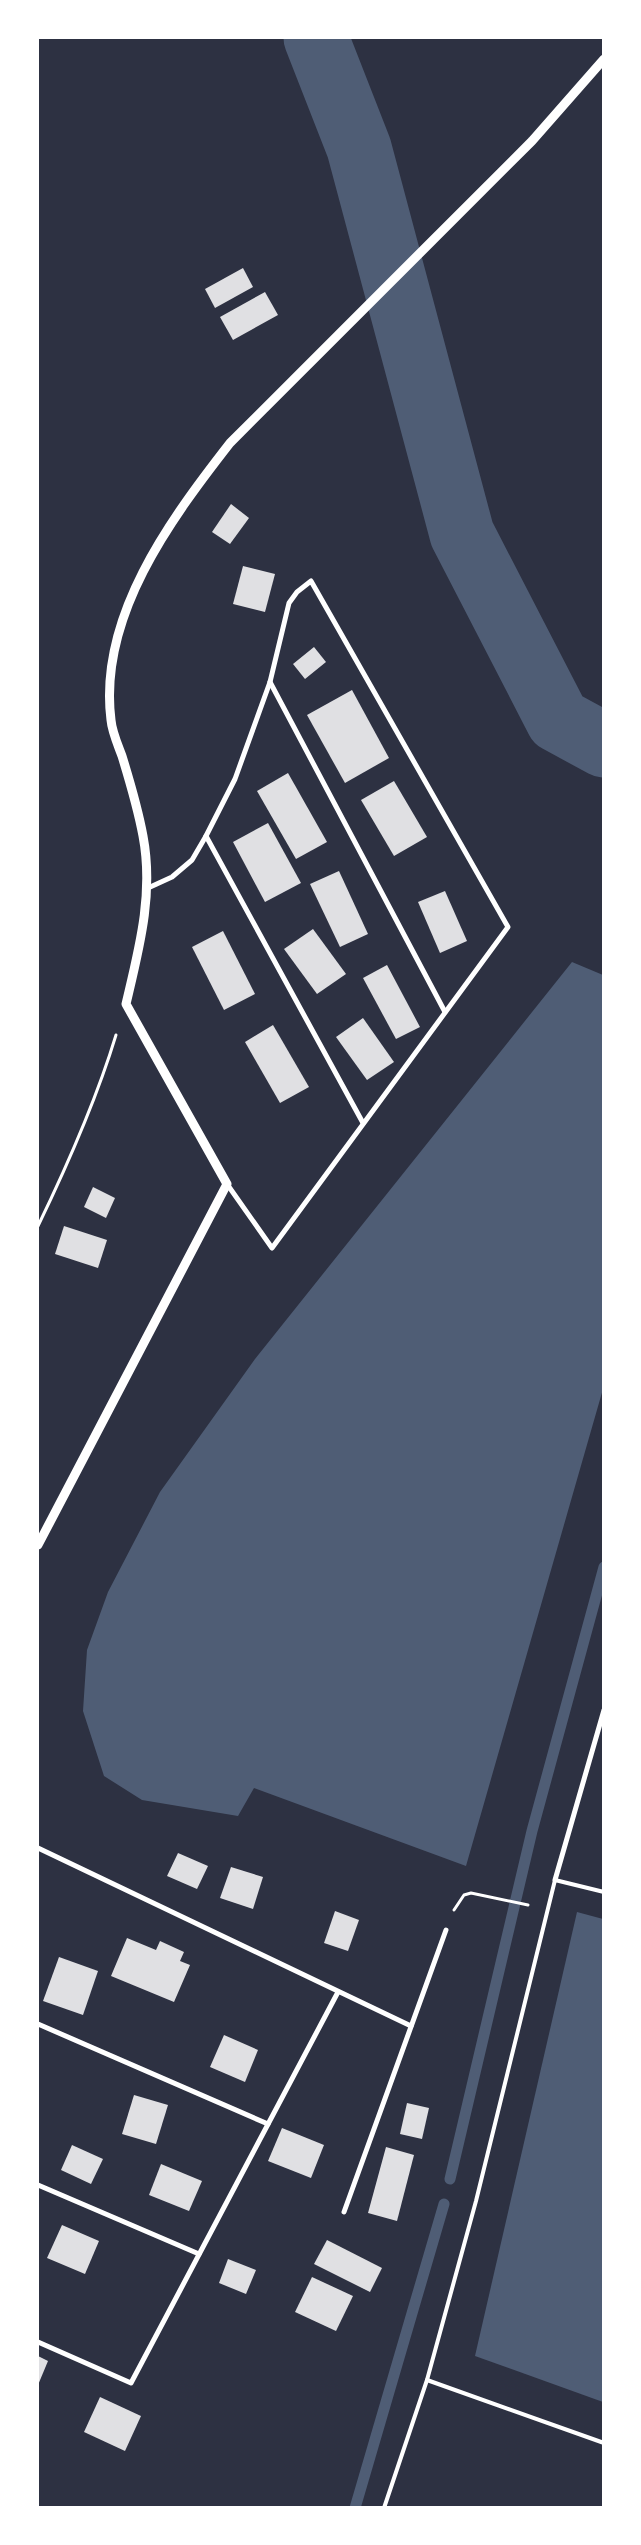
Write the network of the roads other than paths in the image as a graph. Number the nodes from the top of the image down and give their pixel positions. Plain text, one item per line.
1 (604, 59) edge
2 (270, 682) junction
3 (206, 836) junction
4 (148, 888) junction
5 (445, 1012) junction
6 (363, 1124) junction
7 (227, 1184) junction
8 (38, 1545) edge
9 (604, 1710) edge
10 (38, 1848) edge
11 (555, 1880) junction
12 (604, 1892) edge
13 (446, 1930) road end
14 (338, 1992) junction
15 (38, 2024) edge
16 (411, 2026) junction
17 (268, 2124) junction
18 (38, 2185) edge
19 (344, 2212) dead end
20 (199, 2254) junction
21 (38, 2342) edge
22 (428, 2380) junction
23 (604, 2443) edge
24 (384, 2508) edge

1 - 4 street
2 - 3 street
2 - 5 street
2 - 5 street
3 - 4 street
3 - 6 street
4 - 7 street
5 - 6 street
6 - 7 street
7 - 8 street
9 - 11 street
10 - 14 street
11 - 12 lane
11 - 22 lane
13 - 16 street
14 - 16 street
14 - 17 street
15 - 17 street
16 - 19 street
17 - 20 street
18 - 20 street
20 - 21 street
22 - 23 lane
22 - 24 lane

